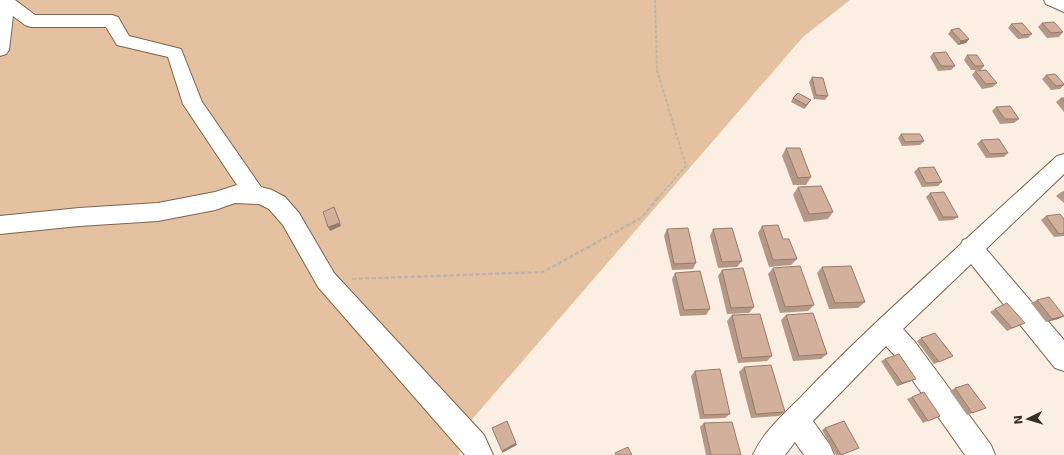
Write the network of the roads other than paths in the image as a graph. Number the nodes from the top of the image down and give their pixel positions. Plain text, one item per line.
1 (1052, 0) edge
2 (7, 2) edge
3 (1064, 7) edge
4 (0, 50) edge
5 (1064, 162) edge
6 (254, 194) junction
7 (0, 225) edge
8 (971, 248) junction
9 (884, 330) junction
10 (1064, 359) edge
11 (796, 419) junction
12 (479, 455) edge
13 (767, 455) edge
14 (820, 455) edge
15 (981, 455) edge

1 - 3 street
2 - 4 street
2 - 6 street
5 - 8 street
6 - 7 street
6 - 12 street
8 - 9 street
8 - 10 street
9 - 11 street
9 - 15 street
11 - 13 street
11 - 14 street

